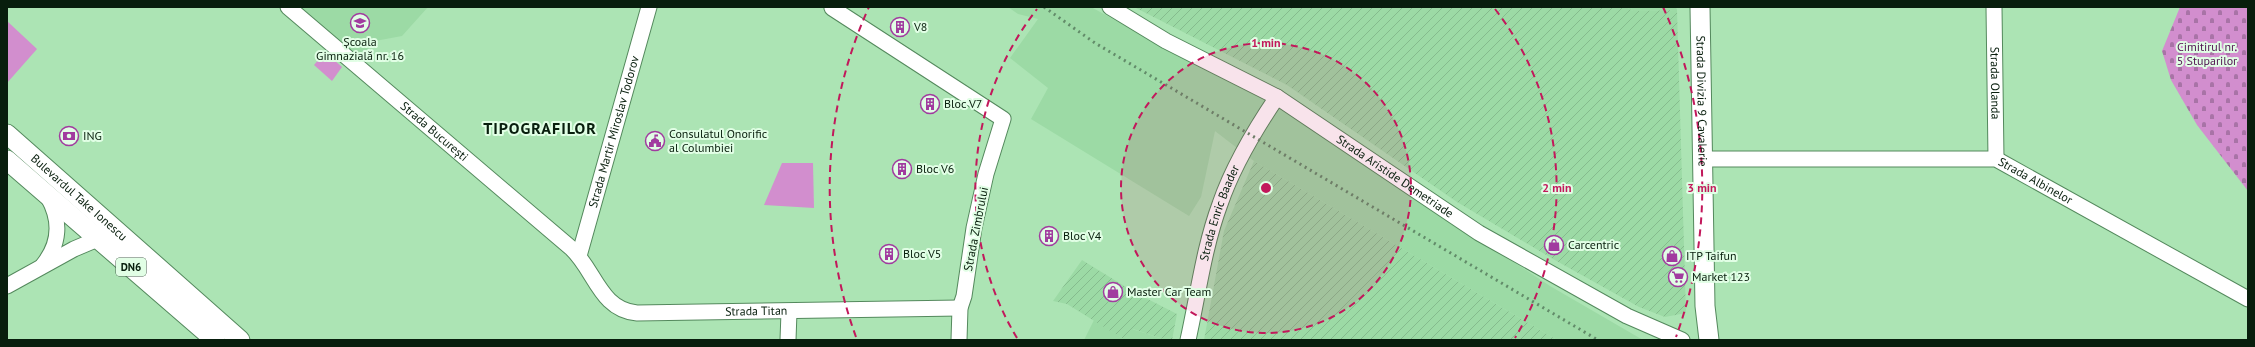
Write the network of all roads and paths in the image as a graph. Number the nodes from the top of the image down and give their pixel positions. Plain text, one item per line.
1 (288, 7) edge
2 (649, 7) edge
3 (1110, 7) edge
4 (1700, 7) edge
5 (1994, 7) edge
6 (832, 8) dead end
7 (1277, 97) junction
8 (7, 134) edge
9 (1701, 159) junction
10 (1996, 159) junction
11 (7, 160) edge
12 (46, 194) junction
13 (115, 231) junction
14 (98, 239) junction
15 (579, 256) junction
16 (43, 266) junction
17 (7, 286) edge
18 (2248, 299) edge
19 (960, 308) junction
20 (789, 312) junction
21 (215, 340) edge
22 (240, 340) edge
23 (788, 340) edge
24 (959, 340) edge
25 (1188, 340) edge
26 (1682, 340) edge
27 (1705, 340) edge
28 (1709, 340) edge

1 - 15 street, Strada București
2 - 15 street, Strada Martir Miroslav Todorov
3 - 7 street, Strada Aristide Demetriade
4 - 9 main road, Strada Divizia 9 Cavalerie
5 - 10 street, Strada Olanda
6 - 19 street, Strada Zimbrului
7 - 25 street, Strada Enric Baader
7 - 26 street, Strada Aristide Demetriade
8 - 13 main road, Bulevardul Take Ionescu / DN6
9 - 10 street, Strada Albinelor
9 - 28 main road, Strada Divizia 9 Cavalerie
10 - 18 street, Strada Albinelor
11 - 12 main road, Bulevardul Take Ionescu / DN6
12 - 14 main road, Bulevardul Take Ionescu / DN6
12 - 16 street
13 - 14 street
13 - 22 main road, Bulevardul Take Ionescu / DN6
14 - 16 street
14 - 21 main road, Bulevardul Take Ionescu / DN6
15 - 20 street, Strada Titan
16 - 17 street
19 - 20 street, Strada Titan
19 - 24 street, Strada Zimbrului
20 - 23 street
27 - 28 street

